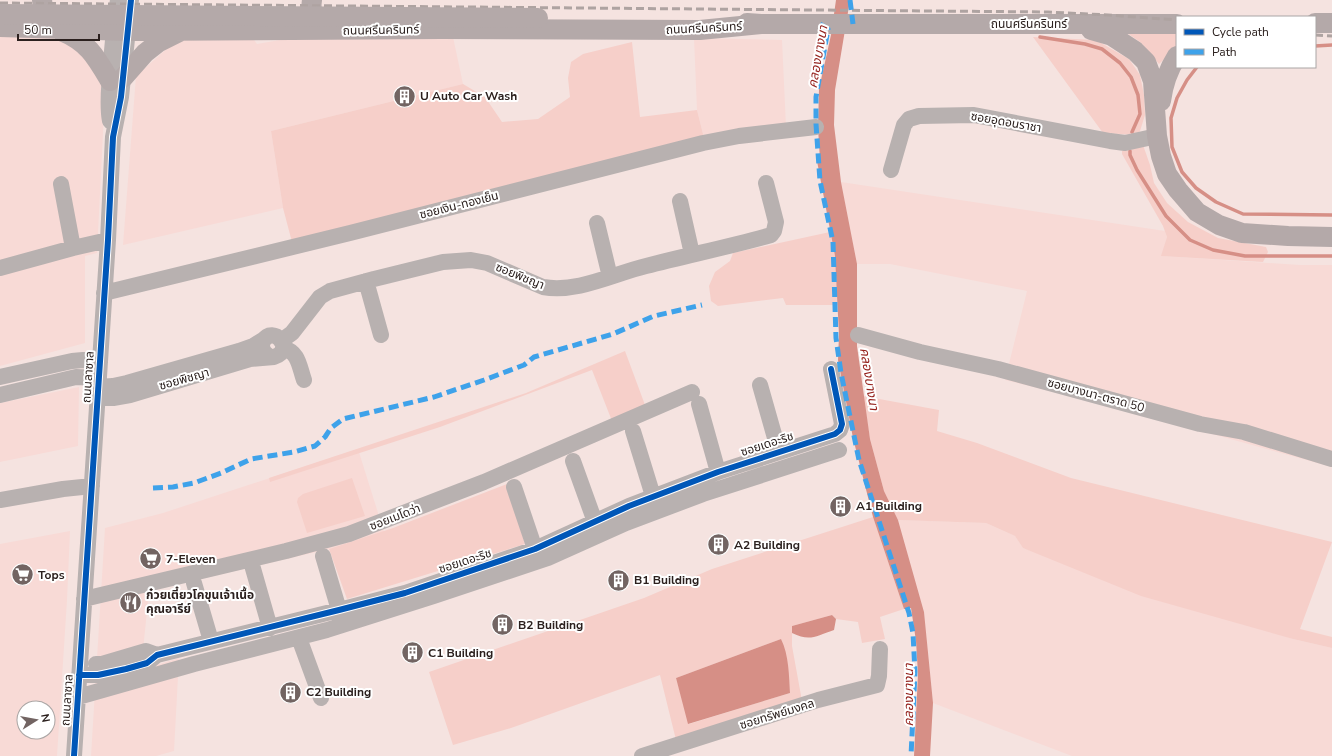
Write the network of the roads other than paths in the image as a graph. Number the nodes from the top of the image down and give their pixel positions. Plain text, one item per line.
1 (42, 0) edge
2 (118, 0) edge
3 (131, 0) edge
4 (312, 0) edge
5 (0, 14) edge
6 (1316, 23) edge
7 (1332, 23) edge
8 (761, 24) junction
9 (1176, 24) edge
10 (1076, 25) junction
11 (0, 27) edge
12 (24, 27) junction
13 (56, 28) junction
14 (183, 30) junction
15 (335, 30) junction
16 (120, 31) junction
17 (1176, 57) edge
18 (117, 80) junction
19 (816, 127) dead end
20 (1157, 132) junction
21 (892, 170) dead end
22 (766, 183) dead end
23 (61, 184) dead end
24 (680, 201) dead end
25 (597, 223) dead end
26 (1332, 237) edge
27 (108, 240) junction
28 (73, 248) junction
29 (692, 254) junction
30 (0, 268) edge
31 (610, 277) junction
32 (366, 281) junction
33 (104, 293) junction
34 (381, 334) dead end
35 (858, 335) dead end
36 (275, 346) junction
37 (831, 368) dead end
38 (0, 377) edge
39 (304, 380) dead end
40 (99, 381) junction
41 (760, 385) dead end
42 (0, 396) edge
43 (633, 431) dead end
44 (839, 450) dead end
45 (780, 452) junction
46 (1332, 459) edge
47 (573, 461) dead end
48 (718, 472) junction
49 (92, 486) junction
50 (514, 487) dead end
51 (653, 496) junction
52 (0, 500) edge
53 (595, 522) junction
54 (535, 549) junction
55 (323, 556) dead end
56 (252, 565) dead end
57 (194, 583) dead end
58 (84, 599) junction
59 (339, 610) junction
60 (270, 628) junction
61 (299, 638) junction
62 (211, 641) junction
63 (880, 649) dead end
64 (80, 669) junction
65 (78, 697) junction
66 (321, 698) dead end
67 (74, 756) edge
68 (642, 756) edge

1 - 12 main road
2 - 16 street, ถนนลาซาล
3 - 16 street, ถนนลาซาล
4 - 15 main road
5 - 8 main road, ถนนศรีนครินทร์, bridge
6 - 7 main road
8 - 10 main road, ถนนศรีนครินทร์
8 - 15 main road, ถนนศรีนครินทร์
9 - 10 main road, ถนนศรีนครินทร์
10 - 20 main road
11 - 12 main road, ถนนศรีนครินทร์
12 - 13 main road, ถนนศรีนครินทร์
13 - 16 main road, ถนนศรีนครินทร์
13 - 18 main road
14 - 15 main road, ถนนศรีนครินทร์
14 - 16 main road, ถนนศรีนครินทร์
14 - 18 main road
16 - 18 street, ถนนลาซาล
17 - 20 main road
18 - 27 street, ถนนลาซาล
19 - 33 street, ซอยเงิน-ทองเย็น
20 - 21 street, ซอยอุดอนราชา
20 - 26 main road
22 - 29 street, ซอยพิชญา
23 - 28 street
24 - 29 street
25 - 31 street
27 - 28 street
27 - 33 street, ถนนลาซาล
28 - 30 street
29 - 31 street, ซอยพิชญา
31 - 32 street, ซอยพิชญา
32 - 34 street
32 - 36 street, ซอยพิชญา
33 - 40 street, ถนนลาซาล
35 - 46 street, ซอยบางนา-ตราด 50
36 - 39 street
36 - 40 street, ซอยพิชญา
37 - 45 street, ซอยเดอะริช
38 - 40 street
40 - 42 street
40 - 49 street, ถนนลาซาล
41 - 45 street
43 - 51 street
44 - 61 street
45 - 48 street, ซอยเดอะริช
47 - 53 street
48 - 51 street, ซอยเดอะริช
48 - 58 street, ซอยเมโดว่า
49 - 52 street
49 - 58 street, ถนนลาซาล
50 - 54 street
51 - 53 street, ซอยเดอะริช
53 - 54 street, ซอยเดอะริช
54 - 59 street, ซอยเดอะริช
55 - 59 street
56 - 60 street
57 - 62 street
58 - 64 street, ถนนลาซาล
59 - 60 street, ซอยเดอะริช
60 - 62 street, ซอยเดอะริช
61 - 65 street
61 - 66 street
62 - 64 street, ซอยเดอะริช
63 - 68 street, ซอยทรัพย์มงคล
64 - 65 street, ถนนลาซาล
65 - 67 street, ถนนลาซาล

